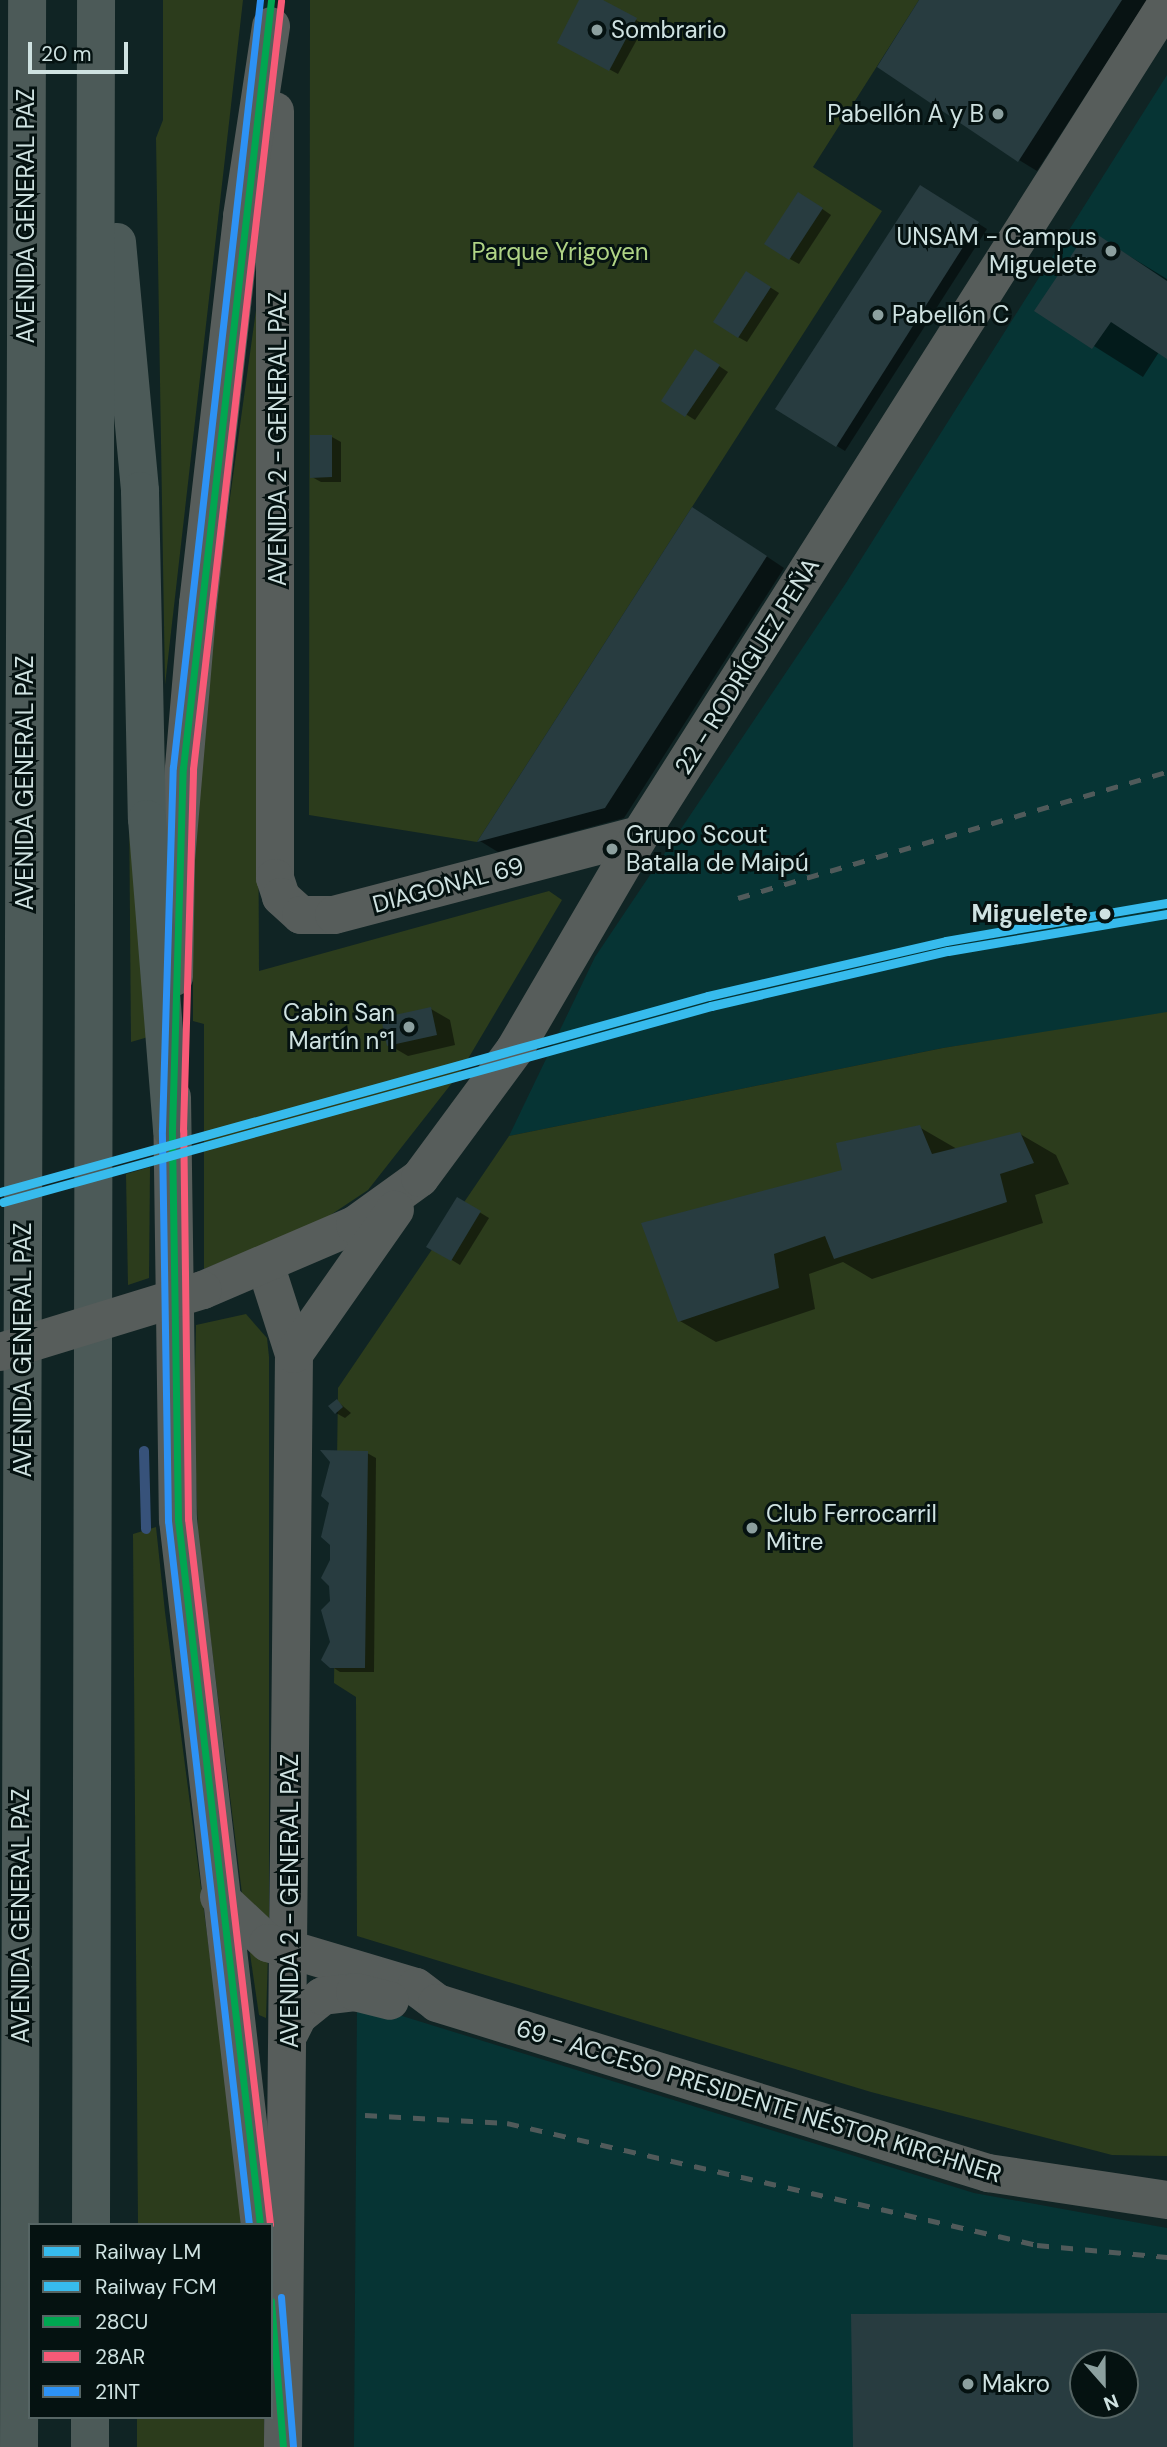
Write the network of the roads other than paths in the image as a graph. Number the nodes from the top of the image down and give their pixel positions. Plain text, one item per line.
1 (27, 0) edge
2 (96, 0) edge
3 (1167, 3) edge
4 (271, 13) edge
5 (96, 44) junction
6 (640, 835) junction
7 (275, 878) joint
8 (172, 1130) junction
9 (419, 1178) junction
10 (267, 1267) junction
11 (0, 1352) edge
12 (294, 1354) junction
13 (219, 1897) junction
14 (289, 1950) junction
15 (437, 2003) junction
16 (290, 2032) junction
17 (1167, 2200) edge
18 (91, 2223) edge
19 (260, 2223) edge
20 (273, 2311) edge
21 (279, 2349) junction
22 (90, 2419) edge
23 (19, 2447) edge
24 (90, 2447) edge
25 (283, 2447) edge

1 - 23 highway, AVENIDA GENERAL PAZ
2 - 5 highway
3 - 6 street, 22 - RODRÍGUEZ PEÑA
4 - 7 street, AVENIDA 2 - GENERAL PAZ
4 - 8 street
5 - 8 highway
5 - 18 highway
6 - 7 street, DIAGONAL 69
6 - 9 street, 22 - RODRÍGUEZ PEÑA
8 - 13 street
9 - 10 street, 22 - RODRÍGUEZ PEÑA
9 - 12 street
10 - 11 street, 22 - RODRÍGUEZ PEÑA, bridge
10 - 12 street, AVENIDA 2 - GENERAL PAZ
12 - 14 street, AVENIDA 2 - GENERAL PAZ
13 - 14 street, 69 - ACCESO PRESIDENTE NÉSTOR KIRCHNER
13 - 19 street
14 - 15 street, 69 - ACCESO PRESIDENTE NÉSTOR KIRCHNER
14 - 16 street, AVENIDA 2 - GENERAL PAZ
15 - 16 street, 69 - ACCESO PRESIDENTE NÉSTOR KIRCHNER
15 - 17 street, 69 - ACCESO PRESIDENTE NÉSTOR KIRCHNER
16 - 21 street, AVENIDA 2 - GENERAL PAZ
20 - 21 street
21 - 25 street, AVENIDA 2 - GENERAL PAZ
22 - 24 highway

